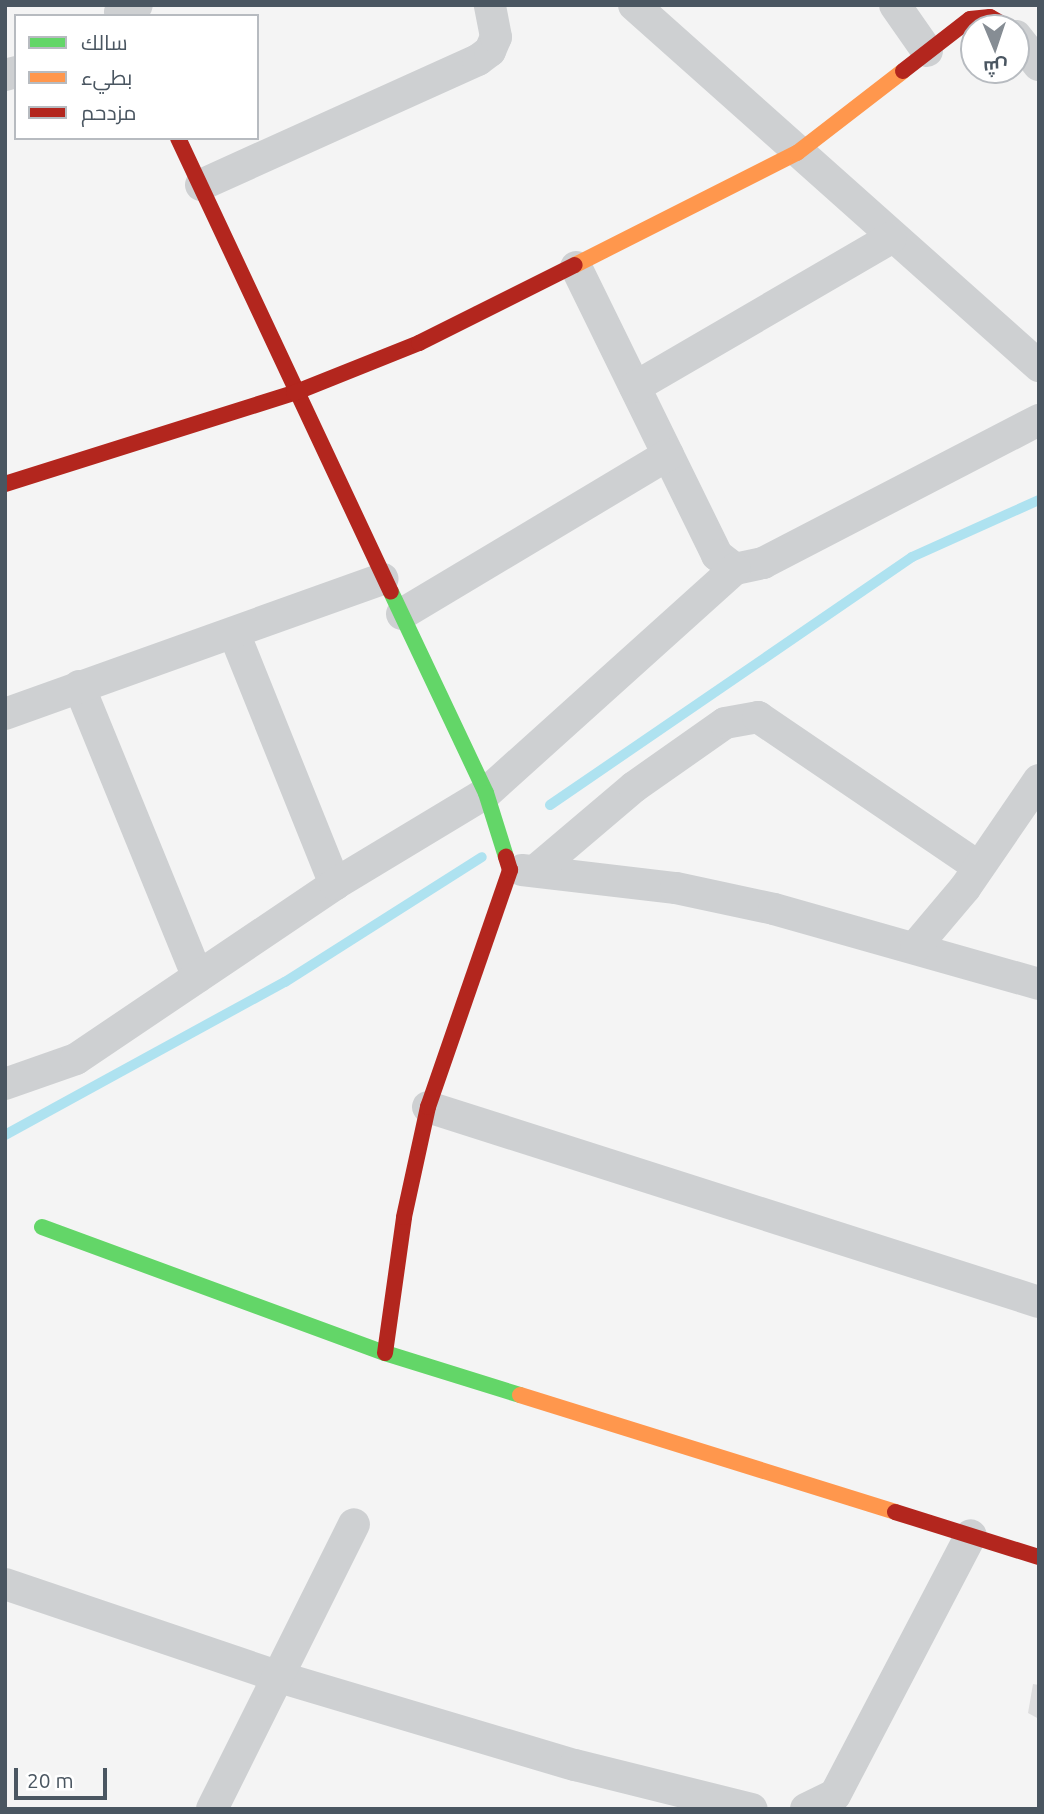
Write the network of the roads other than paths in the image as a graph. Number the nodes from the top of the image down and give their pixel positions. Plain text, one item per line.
1 (490, 5) edge
2 (634, 5) edge
3 (895, 5) edge
4 (960, 27) edge
5 (928, 51) junction
6 (179, 140) edge
7 (797, 153) junction
8 (201, 185) junction
9 (891, 238) junction
10 (576, 267) junction
11 (1039, 366) edge
12 (635, 387) junction
13 (294, 393) junction
14 (1039, 420) edge
15 (668, 455) junction
16 (5, 484) edge
17 (736, 569) junction
18 (383, 579) junction
19 (402, 614) junction
20 (234, 633) junction
21 (79, 686) junction
22 (5, 714) edge
23 (1039, 780) edge
24 (485, 793) junction
25 (979, 867) junction
26 (523, 870) junction
27 (335, 884) junction
28 (916, 946) junction
29 (198, 977) junction
30 (1039, 984) edge
31 (5, 1084) edge
32 (428, 1107) junction
33 (42, 1227) dead end
34 (1039, 1303) edge
35 (385, 1353) junction
36 (354, 1524) dead end
37 (971, 1535) junction
38 (1039, 1557) edge
39 (5, 1584) edge
40 (279, 1677) junction
41 (212, 1809) edge
42 (752, 1809) edge
43 (806, 1809) edge

1 - 8 street
2 - 7 street
3 - 5 street
4 - 5 street
5 - 7 street
6 - 8 street
7 - 9 street
7 - 10 street
8 - 13 street
9 - 11 street
9 - 12 street
10 - 12 street
10 - 13 street
12 - 15 street
13 - 16 street
13 - 18 street
14 - 17 street
15 - 17 street
15 - 19 street
17 - 24 street
18 - 19 street
18 - 20 street
19 - 24 street
20 - 21 street
20 - 27 street
21 - 22 street
21 - 29 street
23 - 25 street
24 - 26 street
24 - 27 street
25 - 26 street
25 - 28 street
26 - 28 street
26 - 32 street
27 - 29 street
28 - 30 street
29 - 31 street
32 - 34 street
32 - 35 street
33 - 35 street
35 - 37 street
36 - 40 street
37 - 38 street
37 - 43 street
39 - 40 street
40 - 41 street
40 - 42 street

